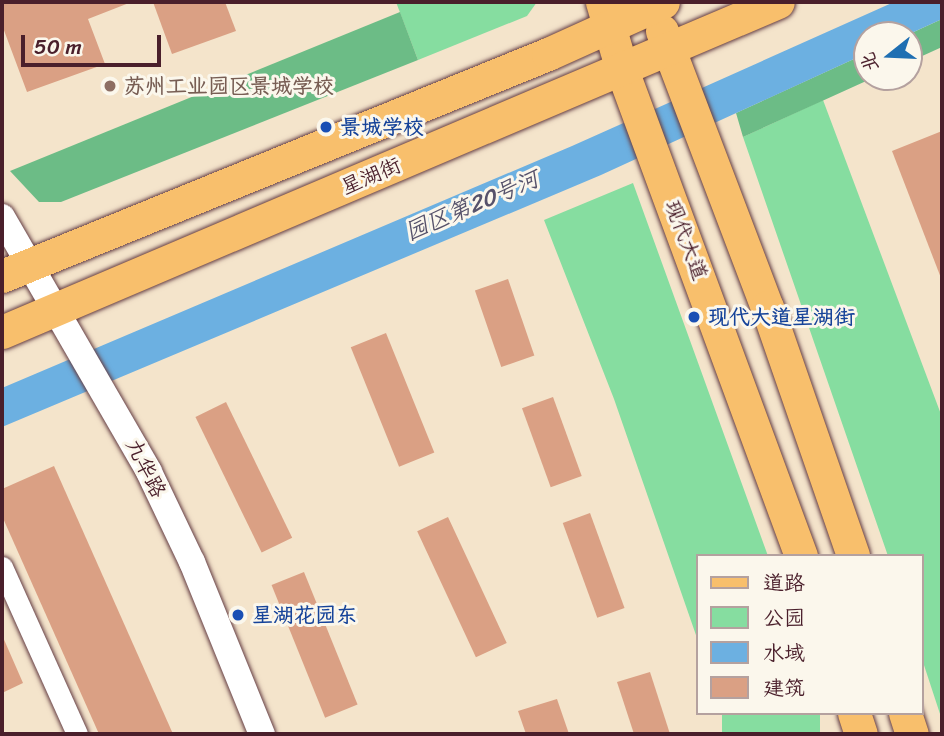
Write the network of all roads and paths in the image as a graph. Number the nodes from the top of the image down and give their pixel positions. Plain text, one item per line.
1 (778, 2) edge
2 (657, 3) edge
3 (605, 14) edge
4 (667, 51) junction
5 (622, 70) junction
6 (2, 217) edge
7 (16, 270) edge
8 (56, 309) junction
9 (2, 332) edge
10 (801, 554) edge
11 (852, 554) edge
12 (2, 567) edge
13 (855, 715) edge
14 (906, 715) edge
15 (77, 734) edge
16 (262, 734) edge
17 (861, 734) edge
18 (912, 734) edge

1 - 4 main road, 星湖街
2 - 3 main road
2 - 4 main road
3 - 5 main road, 现代大道
3 - 7 main road
4 - 5 main road, 星湖街
4 - 11 main road
5 - 8 main road, 星湖街
5 - 10 main road, 现代大道
6 - 7 street, 九华路
7 - 8 street, 九华路
8 - 9 main road, 星湖街
8 - 16 street, 九华路
12 - 15 street
13 - 17 main road
14 - 18 main road

